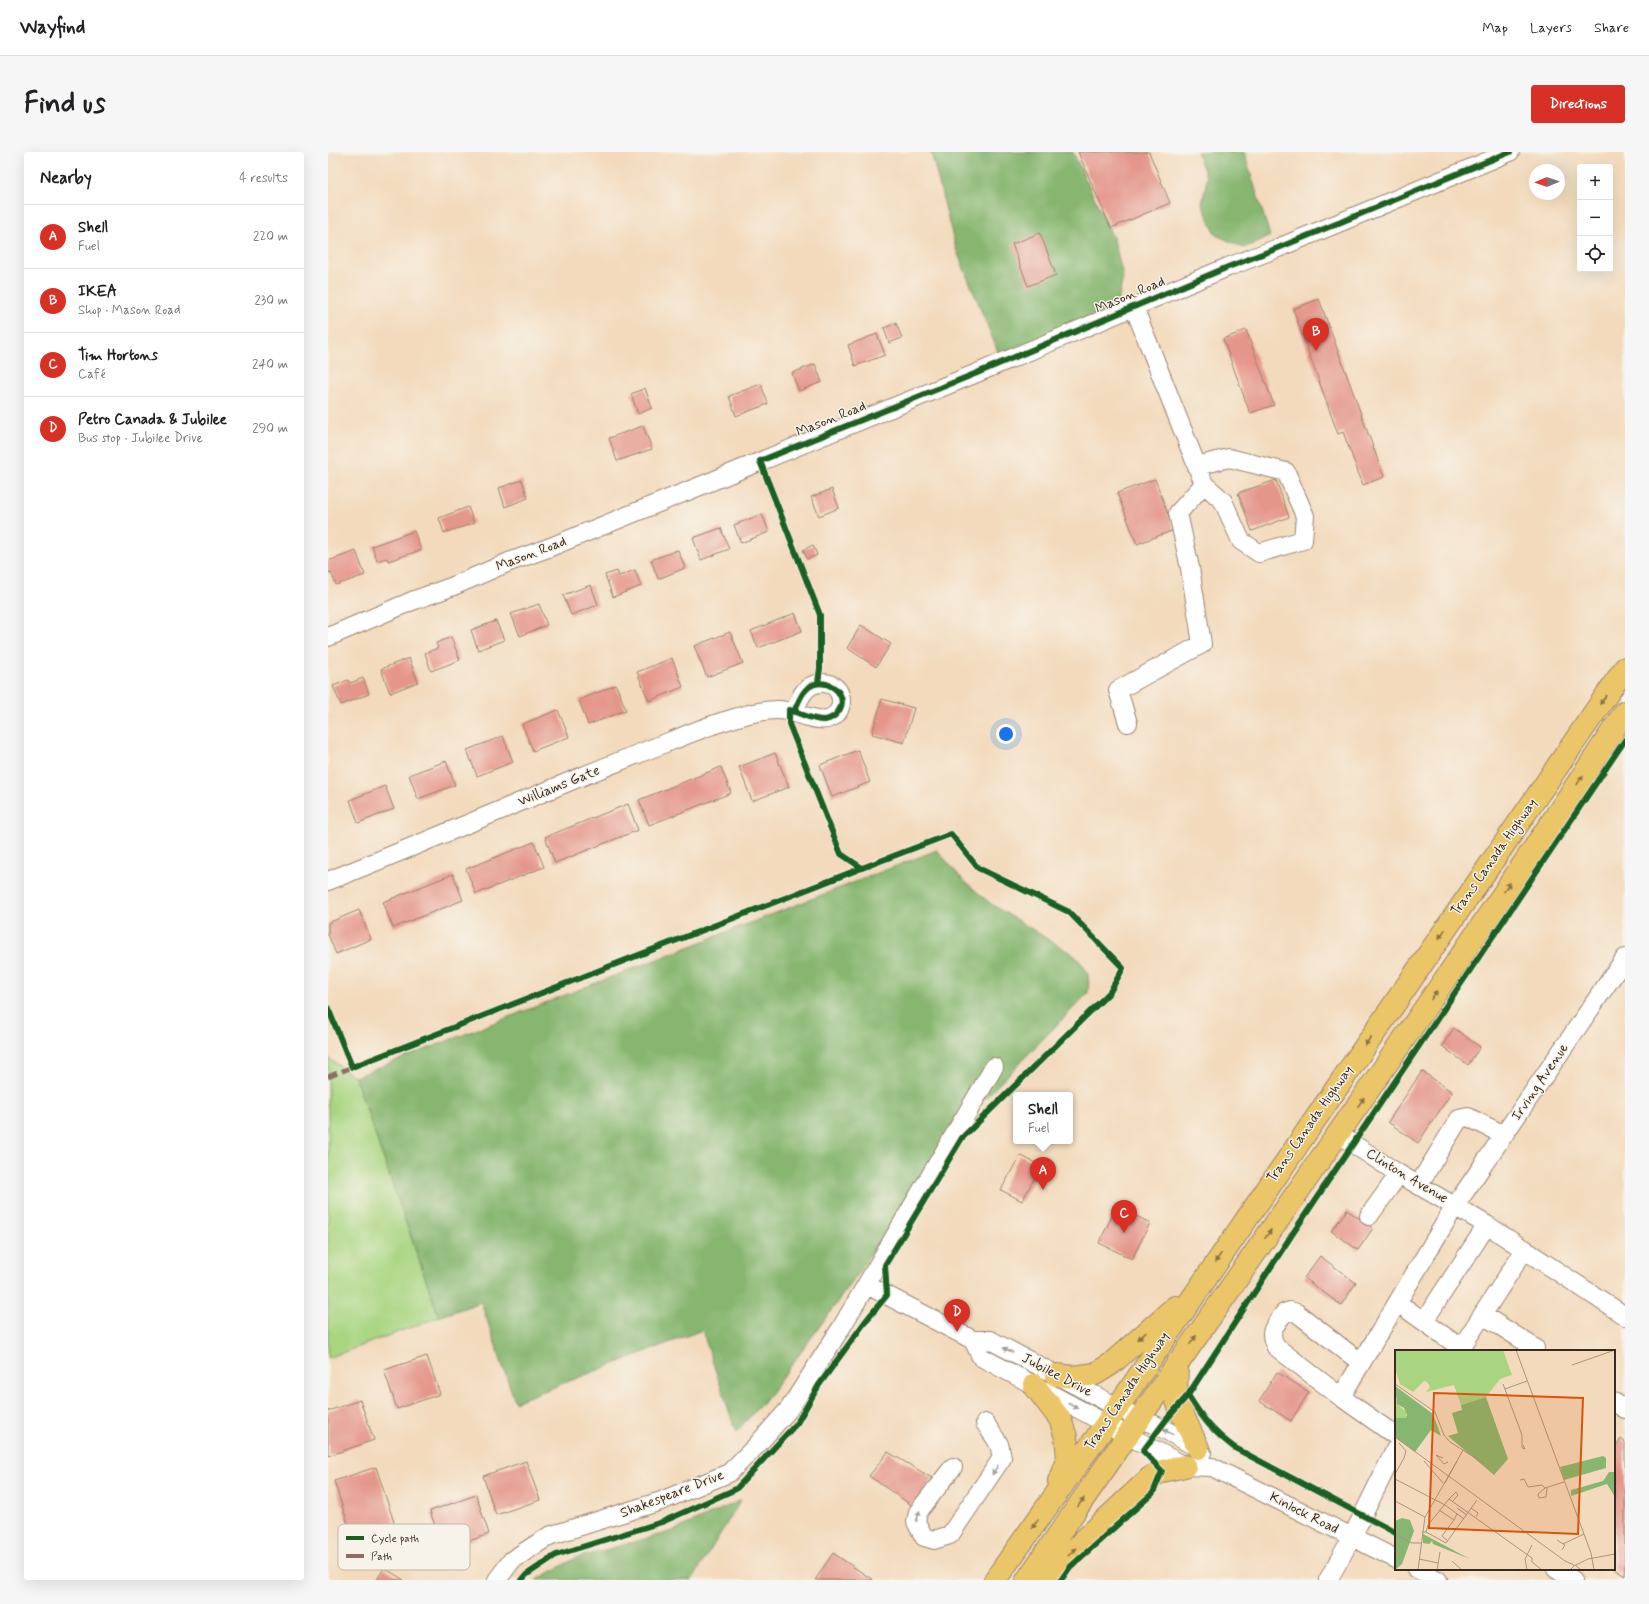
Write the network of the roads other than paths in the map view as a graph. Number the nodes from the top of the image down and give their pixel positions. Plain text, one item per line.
1 (1510, 152) edge
2 (1134, 307) junction
3 (1197, 466) junction
4 (1204, 484) junction
5 (328, 637) edge
6 (1625, 668) edge
7 (794, 712) dead end
8 (1625, 712) edge
9 (1128, 723) dead end
10 (328, 881) edge
11 (1625, 958) edge
12 (994, 1068) dead end
13 (1338, 1134) junction
14 (1504, 1135) junction
15 (1400, 1174) junction
16 (1418, 1184) junction
17 (1455, 1206) junction
18 (1369, 1216) dead end
19 (1488, 1225) junction
20 (1525, 1249) junction
21 (1202, 1282) junction
22 (867, 1284) junction
23 (1398, 1303) junction
24 (1483, 1315) junction
25 (1625, 1316) edge
26 (1424, 1321) junction
27 (973, 1340) junction
28 (1460, 1349) edge
29 (1536, 1350) edge
30 (1360, 1362) junction
31 (1177, 1364) junction
32 (1056, 1375) junction
33 (1034, 1385) junction
34 (1341, 1397) junction
35 (1615, 1403) edge
36 (1625, 1409) edge
37 (1111, 1415) junction
38 (985, 1423) dead end
39 (1133, 1427) junction
40 (1395, 1435) edge
41 (1198, 1448) junction
42 (1395, 1450) edge
43 (1185, 1466) junction
44 (953, 1467) dead end
45 (1212, 1467) junction
46 (1051, 1501) junction
47 (1352, 1537) junction
48 (1395, 1558) edge
49 (1418, 1570) edge
50 (1558, 1570) edge
51 (497, 1580) edge
52 (995, 1580) edge
53 (1027, 1580) edge
54 (1045, 1580) edge
55 (1328, 1580) edge
56 (1438, 1580) edge
57 (1573, 1580) edge

1 - 2 street, Mason Road
2 - 3 street
2 - 5 street, Mason Road
3 - 4 street
3 - 4 street
4 - 9 street
6 -> 21 highway, Trans Canada Highway
7 - 10 street, Williams Gate
13 -> 8 highway, Trans Canada Highway
11 - 14 street, Irving Avenue
12 - 22 street, Shakespeare Drive
13 - 15 street, Clinton Avenue
31 -> 13 highway, Trans Canada Highway
14 - 16 street
14 - 17 street, Irving Avenue
15 - 16 street, Clinton Avenue
15 - 18 street
16 - 17 street, Clinton Avenue
17 - 19 street, Clinton Avenue
17 - 23 street, Irving Avenue
19 - 20 street, Clinton Avenue
19 - 26 street
20 - 24 street
20 - 25 street, Clinton Avenue
21 -> 32 highway
21 - 37 highway, Trans Canada Highway
22 - 27 street, Jubilee Drive
22 - 51 street, Shakespeare Drive
23 - 26 street
23 - 30 street, Irving Avenue
24 - 28 street
24 - 29 street
26 - 28 street
32 -> 27 street, Jubilee Drive
27 - 33 street, Jubilee Drive
30 - 34 street, Irving Avenue
30 - 34 street
31 - 39 highway, Trans Canada Highway
31 - 41 highway
32 - 37 street, Jubilee Drive
33 -> 37 street, Jubilee Drive
33 - 46 highway
34 - 40 street
35 - 36 street
37 - 39 street, Jubilee Drive
37 - 46 highway, Trans Canada Highway
38 -> 44 street
41 -> 39 street, Kinlock Road
39 - 43 street, Kinlock Road
53 -> 39 highway, Trans Canada Highway
41 - 45 street, Kinlock Road
42 - 47 street
43 - 45 street, Kinlock Road
54 -> 43 highway
45 - 47 street, Kinlock Road
46 -> 52 highway, Trans Canada Highway
47 - 48 street, Kinlock Road
47 - 55 street
49 - 56 street
50 - 57 street

